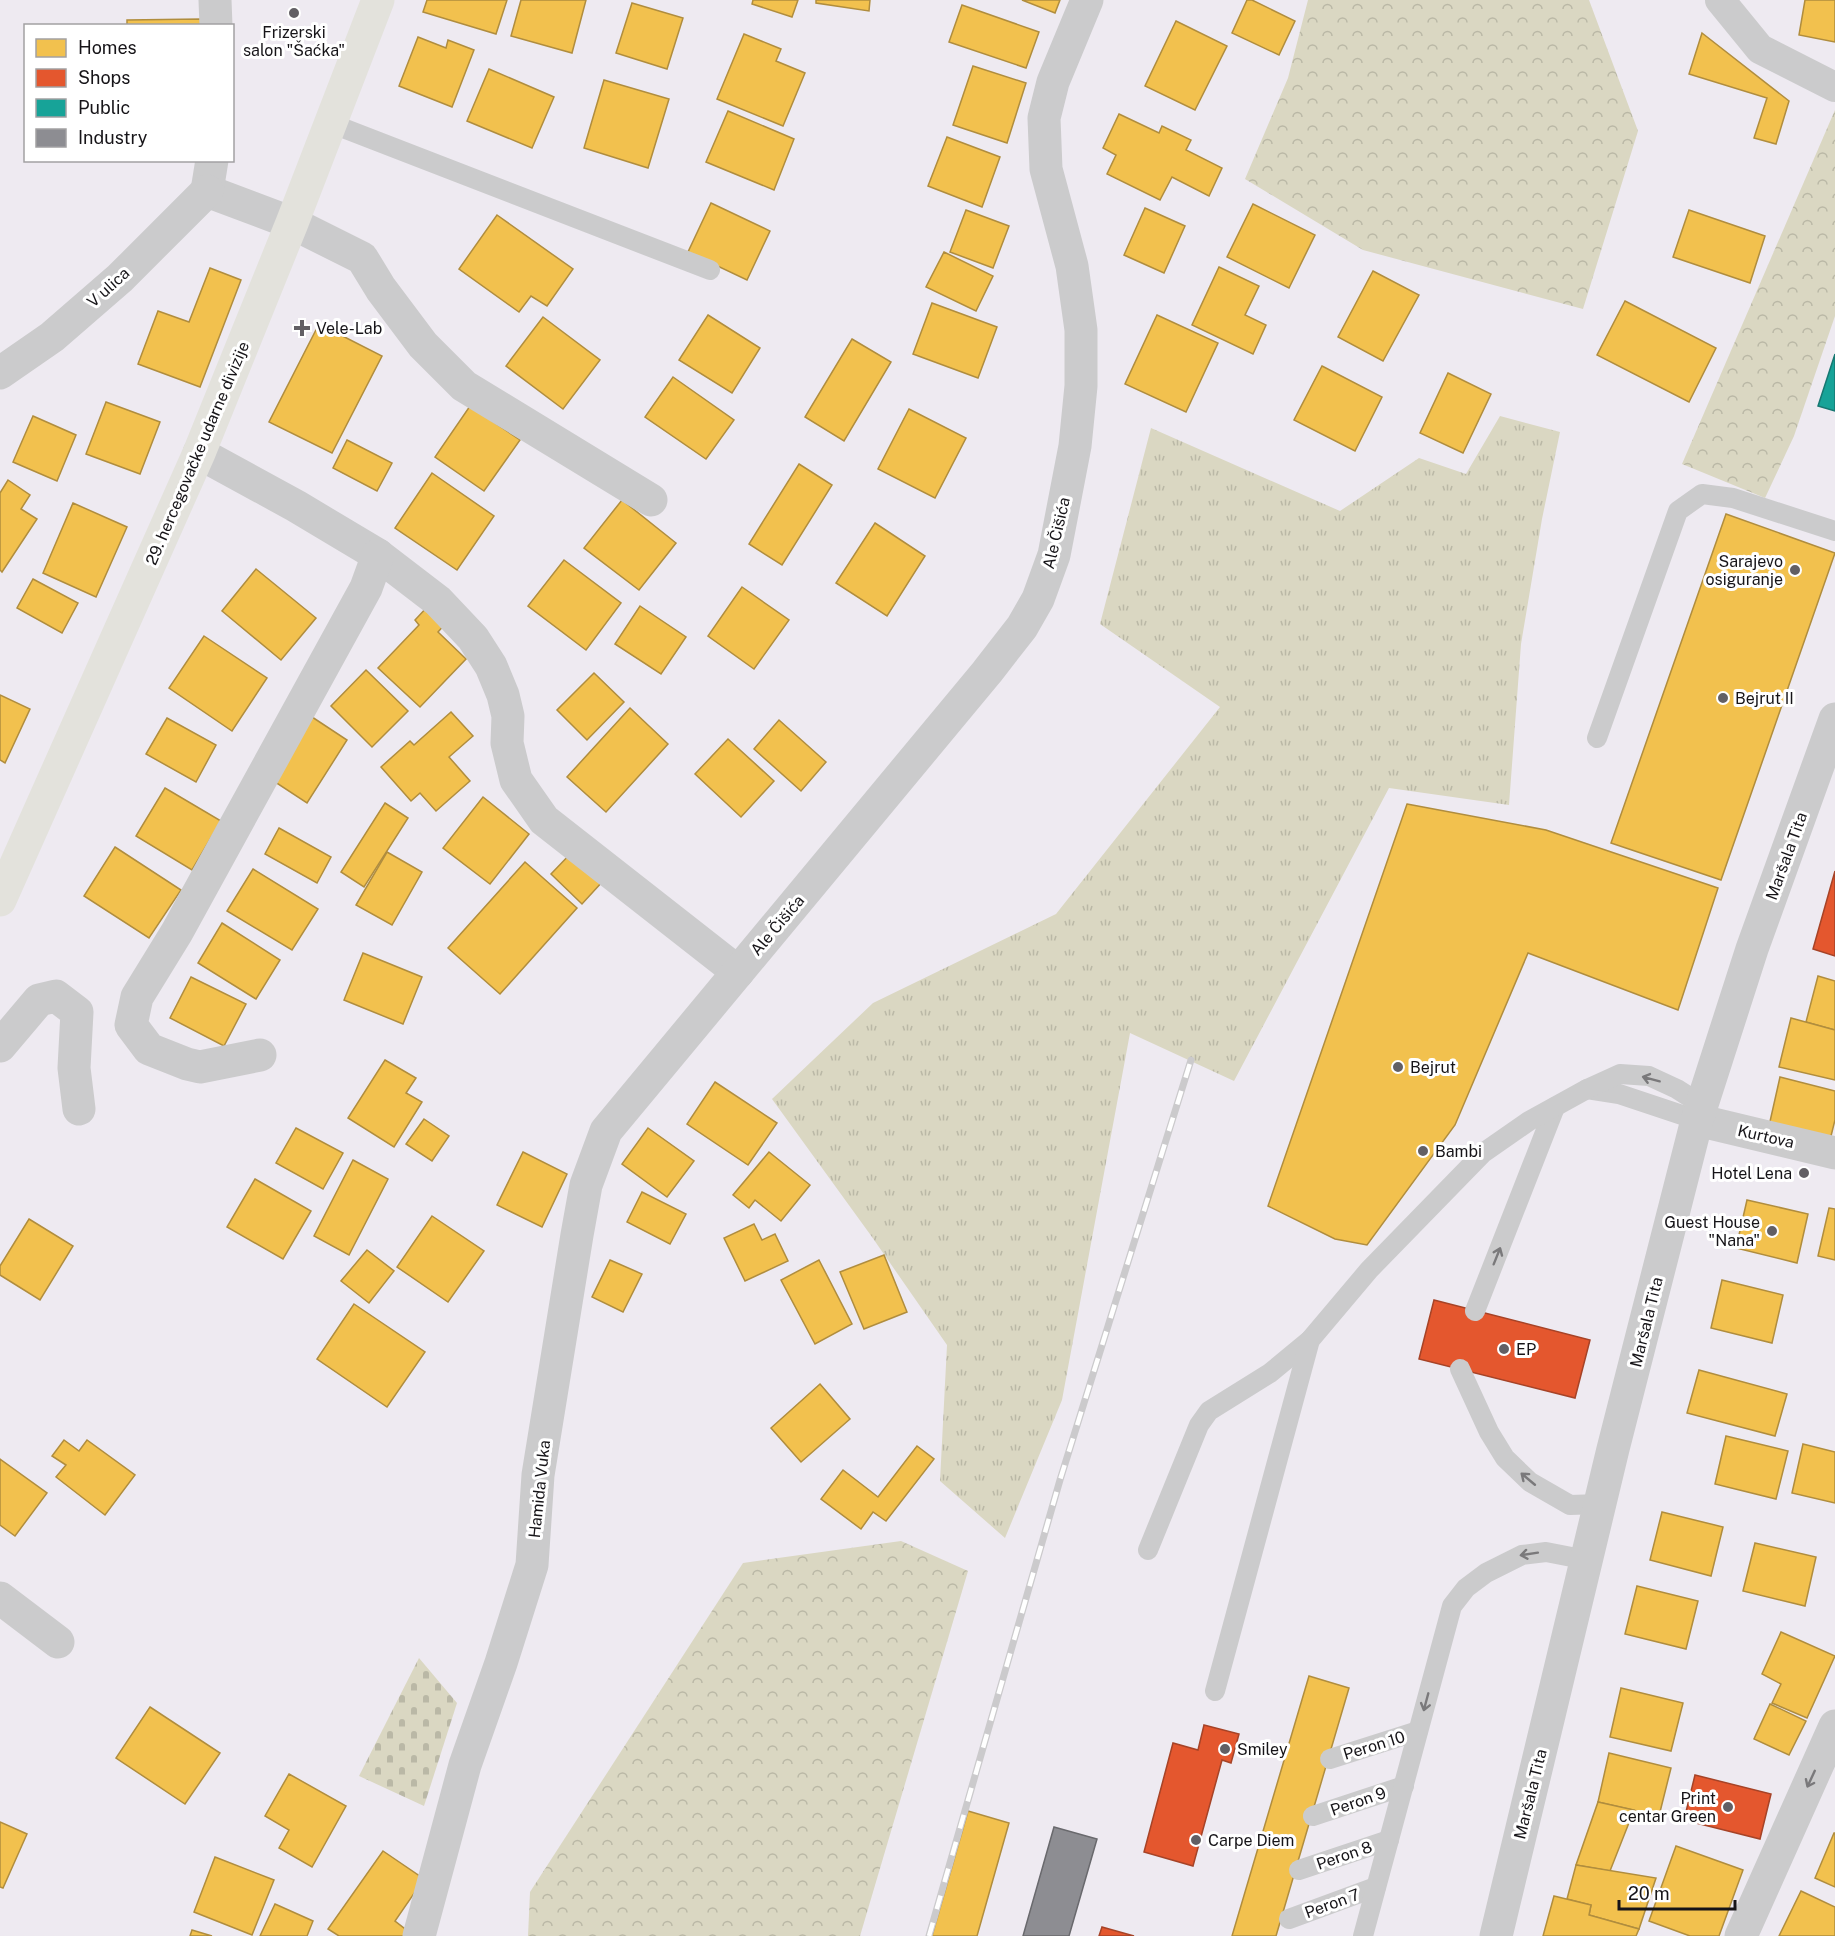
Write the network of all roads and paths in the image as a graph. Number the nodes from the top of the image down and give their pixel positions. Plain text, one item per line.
1 (215, 0) edge
2 (378, 0) edge
3 (1087, 0) edge
4 (1720, 0) edge
5 (216, 24) edge
6 (1835, 87) edge
7 (330, 123) junction
8 (210, 176) edge
9 (292, 223) junction
10 (710, 270) dead end
11 (0, 373) edge
12 (199, 453) junction
13 (651, 500) dead end
14 (1835, 531) edge
15 (378, 555) junction
16 (1835, 719) edge
17 (1597, 738) dead end
18 (0, 900) edge
19 (738, 972) junction
20 (0, 1046) edge
21 (260, 1055) dead end
22 (669, 1055) joint
23 (1555, 1107) junction
24 (79, 1109) dead end
25 (1700, 1112) junction
26 (1835, 1153) edge
27 (1475, 1311) dead end
28 (1310, 1340) junction
29 (1460, 1369) dead end
30 (1600, 1504) junction
31 (1148, 1551) dead end
32 (1587, 1560) junction
33 (0, 1598) edge
34 (58, 1642) dead end
35 (1215, 1691) dead end
36 (1835, 1726) edge
37 (1418, 1731) junction
38 (1330, 1759) dead end
39 (1404, 1786) junction
40 (1313, 1816) dead end
41 (1389, 1840) junction
42 (1299, 1870) dead end
43 (1376, 1887) junction
44 (1289, 1919) dead end
45 (419, 1936) edge
46 (1363, 1936) edge
47 (1496, 1936) edge
48 (1741, 1936) edge

1 - 5 street
2 - 7 main road, 29. hercegovačke udarne divizije
3 - 19 street, Ale Čišića
4 - 6 street
7 - 9 main road, 29. hercegovačke udarne divizije
7 - 10 lane
8 - 9 street
8 - 11 street, V ulica
9 - 12 main road, 29. hercegovačke udarne divizije
9 - 13 street
12 - 15 street
12 - 18 main road, 29. hercegovačke udarne divizije
14 - 17 lane
15 - 19 street
15 - 21 street
16 - 25 street, Maršala Tita
19 - 22 street, Ale Čišića
20 - 24 street
22 - 45 street, Hamida Vuka
23 - 25 lane
27 -> 23 lane
23 - 28 lane
25 - 26 street, Kurtova
25 - 30 street, Maršala Tita
28 - 31 lane
28 - 35 lane
30 -> 29 lane
30 - 32 street, Maršala Tita
32 -> 37 lane
32 - 47 street, Maršala Tita
33 - 34 street
36 -> 48 street
37 - 38 lane, Peron 10
37 - 39 lane
39 - 40 lane, Peron 9
39 - 41 lane
41 - 42 lane, Peron 8
41 - 43 lane
43 - 44 lane, Peron 7
43 - 46 lane

